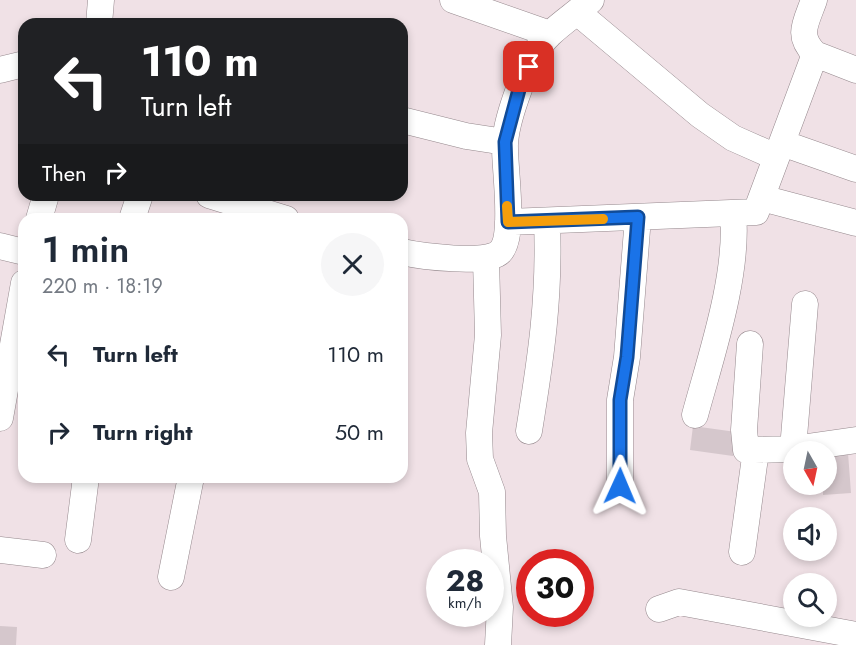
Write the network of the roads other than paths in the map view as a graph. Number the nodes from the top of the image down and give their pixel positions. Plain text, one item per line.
1 (101, 0) edge
2 (453, 0) edge
3 (814, 0) edge
4 (584, 6) edge
5 (100, 18) edge
6 (550, 34) junction
7 (815, 54) junction
8 (18, 66) edge
9 (856, 69) edge
10 (0, 70) edge
11 (408, 122) edge
12 (505, 142) junction
13 (779, 150) junction
14 (856, 169) edge
15 (762, 198) junction
16 (222, 201) edge
17 (249, 213) edge
18 (733, 213) junction
19 (638, 217) junction
20 (547, 221) junction
21 (508, 222) junction
22 (856, 223) edge
23 (0, 246) edge
24 (18, 250) edge
25 (408, 252) edge
26 (486, 259) junction
27 (805, 304) dead end
28 (18, 317) edge
29 (750, 344) dead end
30 (695, 415) dead end
31 (0, 418) edge
32 (529, 431) dead end
33 (856, 440) edge
34 (794, 441) edge
35 (837, 443) edge
36 (783, 449) edge
37 (756, 450) junction
38 (86, 483) edge
39 (190, 483) edge
40 (620, 486) dead end
41 (78, 540) dead end
42 (0, 550) edge
43 (742, 552) dead end
44 (43, 555) dead end
45 (171, 577) dead end
46 (659, 609) dead end
47 (856, 635) edge
48 (498, 645) edge

1 - 5 street
2 - 6 street
3 - 7 street
4 - 6 street
4 - 13 street
6 - 12 street
7 - 9 street
7 - 13 street
8 - 10 street
11 - 12 street
12 - 21 street
13 - 14 street
13 - 15 street
15 - 18 street
15 - 22 street
16 - 17 street
18 - 19 street
18 - 30 street
19 - 20 street
19 - 40 street
20 - 21 street
20 - 32 street
21 - 26 street
23 - 24 street
25 - 26 street
26 - 48 street
27 - 34 street
28 - 31 street
29 - 37 street
33 - 35 street
36 - 37 street
37 - 43 street
38 - 41 street
39 - 45 street
42 - 44 street
46 - 47 street

